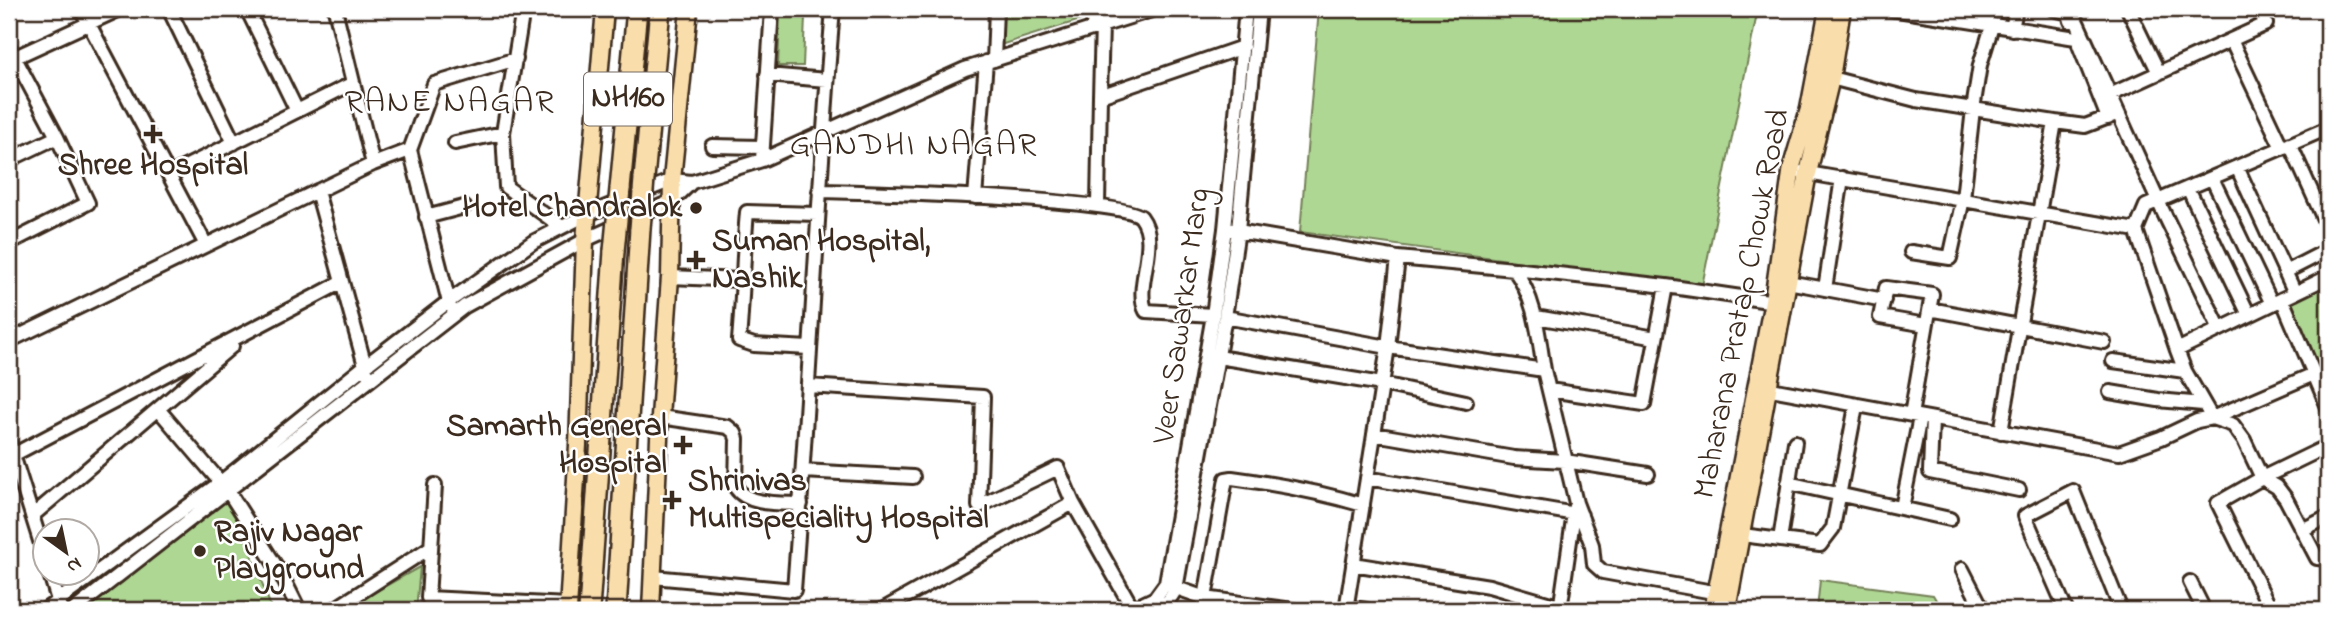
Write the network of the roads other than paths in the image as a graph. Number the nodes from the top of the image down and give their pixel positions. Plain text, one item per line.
1 (80, 9) edge
2 (120, 9) edge
3 (169, 9) edge
4 (247, 9) edge
5 (335, 9) edge
6 (523, 9) edge
7 (605, 9) edge
8 (637, 9) edge
9 (660, 9) edge
10 (689, 9) edge
11 (760, 9) edge
12 (772, 9) edge
13 (833, 9) edge
14 (996, 9) edge
15 (1094, 9) edge
16 (1154, 9) edge
17 (1246, 9) edge
18 (1259, 9) edge
19 (1828, 9) edge
20 (1842, 9) edge
21 (1891, 9) edge
22 (2016, 9) edge
23 (2054, 9) edge
24 (2071, 9) edge
25 (2128, 9) edge
26 (2258, 9) edge
27 (88, 23) junction
28 (1992, 26) junction
29 (1098, 27) junction
30 (2012, 29) junction
31 (2076, 38) junction
32 (2231, 40) junction
33 (1242, 47) junction
34 (11, 55) edge
35 (516, 60) junction
36 (990, 61) junction
37 (2159, 73) junction
38 (767, 75) junction
39 (1831, 78) junction
40 (827, 79) junction
41 (353, 83) junction
42 (2110, 95) junction
43 (1100, 96) junction
44 (1973, 109) junction
45 (296, 111) junction
46 (2113, 115) junction
47 (2055, 122) junction
48 (2328, 128) edge
49 (823, 132) junction
50 (503, 133) junction
51 (57, 137) junction
52 (234, 143) junction
53 (455, 143) dead end
54 (712, 146) dead end
55 (2286, 146) junction
56 (410, 150) junction
57 (762, 153) junction
58 (9, 160) edge
59 (373, 164) junction
60 (2237, 167) junction
61 (1791, 170) junction
62 (1808, 173) junction
63 (169, 175) junction
64 (1842, 178) junction
65 (2212, 178) junction
66 (672, 180) junction
67 (692, 182) junction
68 (2188, 188) junction
69 (317, 191) junction
70 (819, 191) junction
71 (975, 197) junction
72 (1963, 199) junction
73 (672, 201) junction
74 (2158, 201) junction
75 (1098, 205) junction
76 (464, 207) dead end
77 (2040, 213) junction
78 (818, 214) junction
79 (586, 215) junction
80 (426, 217) junction
81 (562, 227) junction
82 (2328, 228) edge
83 (1231, 230) junction
84 (2136, 230) junction
85 (584, 240) junction
86 (9, 243) edge
87 (206, 245) junction
88 (2328, 250) edge
89 (1911, 252) dead end
90 (1398, 258) junction
91 (1514, 269) junction
92 (2285, 272) junction
93 (670, 277) junction
94 (2328, 277) edge
95 (741, 280) junction
96 (342, 282) junction
97 (1788, 282) junction
98 (1666, 286) junction
99 (1825, 289) junction
100 (2295, 293) junction
101 (1884, 300) junction
102 (449, 302) junction
103 (1779, 302) junction
104 (2277, 302) junction
105 (1930, 309) junction
106 (2249, 315) junction
107 (452, 316) junction
108 (1219, 316) junction
109 (1536, 317) junction
110 (1926, 325) junction
111 (2020, 326) junction
112 (2220, 329) junction
113 (251, 330) junction
114 (1656, 338) junction
115 (9, 341) edge
116 (2104, 342) dead end
117 (1388, 347) junction
118 (810, 348) junction
119 (2177, 350) junction
120 (1218, 357) junction
121 (2113, 361) dead end
122 (365, 366) junction
123 (1544, 370) junction
124 (2185, 371) junction
125 (2314, 374) junction
126 (369, 381) junction
127 (1382, 384) junction
128 (808, 386) junction
129 (1761, 387) junction
130 (1549, 390) junction
131 (2110, 392) dead end
132 (1466, 402) dead end
133 (2203, 404) junction
134 (1856, 405) junction
135 (2328, 407) edge
136 (158, 409) junction
137 (660, 417) junction
138 (1921, 417) junction
139 (2212, 418) junction
140 (2001, 432) junction
141 (1374, 434) junction
142 (9, 442) edge
143 (1795, 442) dead end
144 (2328, 446) edge
145 (13, 455) junction
146 (1565, 461) junction
147 (803, 471) junction
148 (1648, 474) dead end
149 (913, 477) dead end
150 (1367, 478) junction
151 (2262, 478) junction
152 (1788, 483) junction
153 (435, 485) dead end
154 (224, 486) junction
155 (2019, 491) dead end
156 (1840, 495) junction
157 (1073, 503) junction
158 (801, 504) junction
159 (1363, 505) junction
160 (1902, 508) junction
161 (1577, 510) junction
162 (32, 516) joint
163 (2328, 517) edge
164 (1950, 519) dead end
165 (2302, 530) junction
166 (1742, 535) junction
167 (1780, 540) junction
168 (431, 547) junction
169 (2328, 559) edge
170 (1353, 564) junction
171 (1962, 569) dead end
172 (653, 577) junction
173 (2190, 583) dead end
174 (1171, 586) junction
175 (55, 588) edge
176 (1725, 599) edge
177 (427, 604) edge
178 (1204, 604) edge
179 (60, 605) edge
180 (1153, 607) edge
181 (568, 608) edge
182 (1346, 609) edge
183 (1560, 609) edge
184 (46, 610) edge
185 (74, 610) edge
186 (299, 610) edge
187 (333, 610) edge
188 (589, 610) edge
189 (616, 610) edge
190 (651, 610) edge
191 (882, 610) edge
192 (1131, 610) edge
193 (1293, 610) edge
194 (1366, 610) edge
195 (1713, 610) edge
196 (1983, 610) edge
197 (2066, 610) edge
198 (2121, 610) edge
199 (2204, 610) edge
200 (2271, 610) edge

1 - 27 street
2 - 27 street
3 - 52 street
4 - 45 street
5 - 41 street
6 - 35 street
7 - 79 main road
8 - 188 highway, NH160, bridge
9 - 189 highway, NH160, bridge
10 - 66 main road
11 - 12 street
12 - 38 street
13 - 40 street
14 - 36 street
15 - 29 street
16 - 29 street
17 - 33 street, Veer Sawarkar Marg
18 - 83 street, Veer Sawarkar Marg
19 - 61 main road, Maharana Pratap Chowk Road
20 - 39 main road, Maharana Pratap Chowk Road
21 - 28 street
22 - 30 street
23 - 31 street
24 - 42 street
25 - 37 street
26 - 32 street
27 - 34 street
27 - 63 street
28 - 30 street
28 - 44 street
29 - 36 street
29 - 43 street
30 - 31 street
31 - 46 street
32 - 37 street
32 - 55 street
33 - 43 street
33 - 83 street, Veer Sawarkar Marg
34 - 51 street
35 - 50 street
35 - 56 street
36 - 49 street
36 - 71 street
37 - 42 street
38 - 40 street
38 - 57 street
39 - 44 street
39 - 62 main road, Maharana Pratap Chowk Road
40 - 49 street
41 - 45 street
41 - 59 street
42 - 46 street
43 - 75 street
44 - 47 street
44 - 72 street
45 - 52 street
46 - 47 street
46 - 74 street
47 - 77 street
48 - 55 street
49 - 57 street
49 - 70 street
50 - 53 street
50 - 81 street
51 - 58 street
51 - 86 street
52 - 63 street
54 - 57 street
55 - 60 street
55 - 82 street
56 - 59 street
56 - 80 street
57 - 67 street
59 - 69 street
60 - 65 street
60 - 92 street
61 - 62 street
61 - 103 main road, Maharana Pratap Chowk Road
62 - 64 street
62 - 97 main road, Maharana Pratap Chowk Road
63 - 87 street
64 - 72 street
64 - 99 street
65 - 68 street
65 - 104 street
66 - 67 street
66 - 73 main road
66 - 79 street
67 - 73 street
68 - 74 street
68 - 106 street
69 - 87 street
69 - 96 street
70 - 71 street
70 - 78 street
71 - 75 street
72 - 77 street
72 - 89 street
73 - 85 street
73 - 93 main road
74 - 84 street
74 - 112 street
75 - 108 street
76 - 80 street
77 - 84 street
77 - 111 street
78 - 95 street
78 - 118 street
79 - 81 street
79 - 85 main road
80 - 102 street
81 - 102 street
83 - 90 street
83 - 108 street, Veer Sawarkar Marg
84 - 119 street
85 - 107 street
85 - 181 main road
87 - 115 street
88 - 92 street
90 - 91 street
90 - 117 street
91 - 98 street
91 - 109 street
92 - 100 street
93 - 95 street
93 - 137 main road
94 - 100 street
95 - 118 street
96 - 113 street
96 - 122 street
97 - 99 street
97 - 103 main road, Maharana Pratap Chowk Road
98 - 103 street
98 - 114 street
99 - 101 street
100 - 104 street
101 - 105 street
101 - 110 street
102 - 107 street
102 - 122 street
103 - 129 main road, Maharana Pratap Chowk Road
104 - 106 street
104 - 125 street
105 - 110 street
105 - 111 street
106 - 112 street
107 - 126 street
108 - 117 street
108 - 120 street, Veer Sawarkar Marg
108 - 174 street, Veer Sawarkar Marg
109 - 114 street
109 - 123 street
110 - 138 street
111 - 116 street
111 - 140 street
112 - 119 street
113 - 136 street
113 - 145 street
114 - 130 street
117 - 123 street
117 - 127 street
118 - 128 street
119 - 124 street
120 - 127 street
120 - 174 street, Veer Sawarkar Marg
121 - 124 street
122 - 126 street
122 - 154 street
123 - 130 street
124 - 133 street
125 - 135 street
125 - 139 street
126 - 154 street
127 - 132 street
127 - 141 street
128 - 147 street
128 - 157 street
129 - 134 street
129 - 166 main road, Maharana Pratap Chowk Road
129 - 176 main road, Maharana Pratap Chowk Road
130 - 146 street
131 - 133 street
133 - 139 street
134 - 138 street
134 - 156 street
136 - 154 street
136 - 162 street
137 - 158 street
137 - 172 main road
138 - 140 street
138 - 155 street
138 - 160 street
139 - 140 street
139 - 151 street
141 - 146 street
141 - 150 street
142 - 145 street
143 - 152 street
144 - 151 street
145 - 162 street
146 - 148 street
146 - 161 street
147 - 149 street
147 - 158 street
150 - 159 street
150 - 161 street
151 - 165 street
151 - 200 street
152 - 156 street
152 - 167 street
153 - 168 street
154 - 179 street
154 - 185 street
154 - 186 street
156 - 160 street
156 - 167 street
157 - 191 street
157 - 192 street
158 - 172 street
159 - 170 street
159 - 178 street
160 - 164 street
161 - 176 street
161 - 183 street
163 - 165 street
165 - 169 street
166 - 167 street
166 - 176 main road, Maharana Pratap Chowk Road
168 - 177 street
168 - 187 street
170 - 182 street
170 - 183 street
171 - 196 street
172 - 190 main road
173 - 199 street
174 - 178 street
174 - 180 street
175 - 179 street
176 - 195 main road, Maharana Pratap Chowk Road
177 - 181 street
178 - 193 street
179 - 184 street
180 - 192 street
182 - 194 street
197 - 198 street

